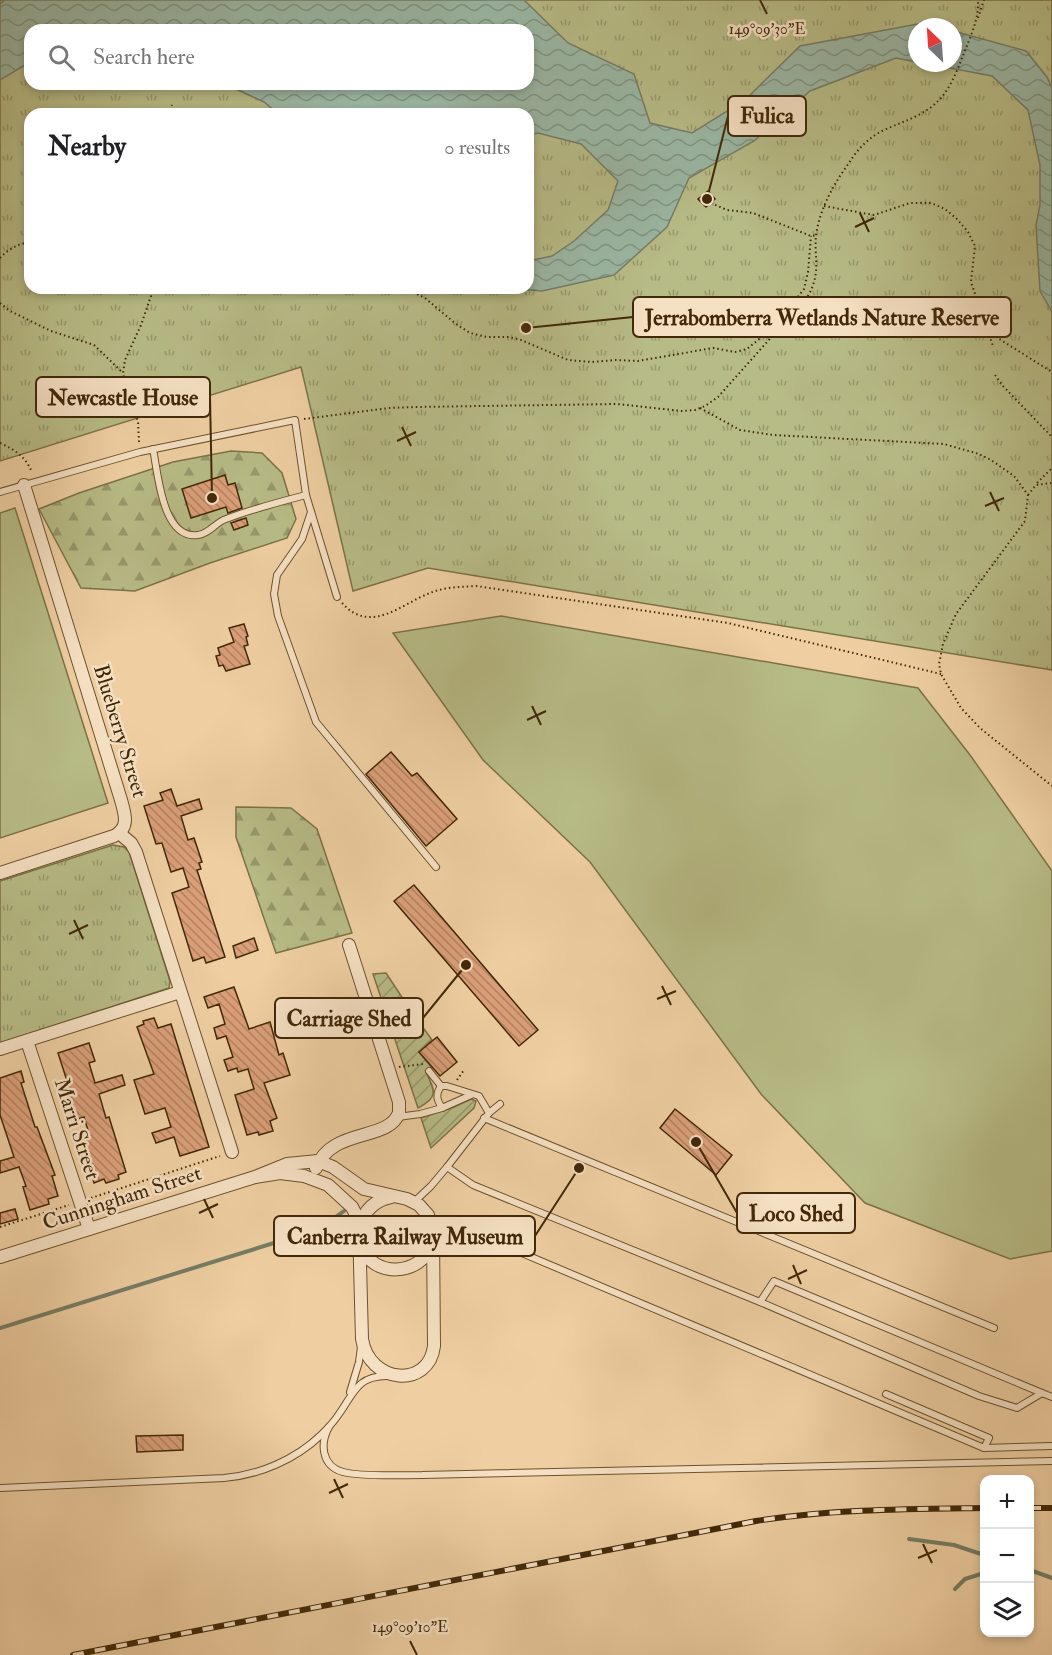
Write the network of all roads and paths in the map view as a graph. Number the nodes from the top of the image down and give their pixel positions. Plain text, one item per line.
1 (978, 0) edge
2 (984, 0) edge
3 (977, 20) junction
4 (172, 105) dead end
5 (171, 108) edge
6 (711, 203) dead end
7 (824, 206) junction
8 (811, 236) junction
9 (817, 236) junction
10 (24, 243) edge
11 (0, 258) edge
12 (151, 294) edge
13 (417, 294) edge
14 (0, 303) edge
15 (988, 332) junction
16 (993, 346) dead end
17 (1052, 372) edge
18 (123, 373) junction
19 (995, 375) dead end
20 (699, 408) junction
21 (296, 420) junction
22 (1052, 437) edge
23 (0, 443) edge
24 (153, 449) junction
25 (140, 452) junction
26 (1052, 468) edge
27 (29, 483) junction
28 (1052, 483) edge
29 (1036, 484) junction
30 (0, 492) edge
31 (306, 495) junction
32 (1028, 495) junction
33 (311, 511) junction
34 (338, 597) joint
35 (941, 674) junction
36 (1052, 786) edge
37 (119, 833) junction
38 (436, 867) dead end
39 (0, 873) edge
40 (349, 945) dead end
41 (180, 992) junction
42 (27, 1041) junction
43 (0, 1049) edge
44 (428, 1063) dead end
45 (388, 1070) junction
46 (429, 1071) dead end
47 (441, 1086) junction
48 (471, 1095) junction
49 (500, 1104) dead end
50 (442, 1108) junction
51 (489, 1113) junction
52 (398, 1117) junction
53 (484, 1118) junction
54 (232, 1152) joint
55 (318, 1161) junction
56 (447, 1167) junction
57 (255, 1177) junction
58 (312, 1178) junction
59 (399, 1197) junction
60 (80, 1201) junction
61 (414, 1202) junction
62 (431, 1221) junction
63 (0, 1227) edge
64 (359, 1227) junction
65 (89, 1229) junction
66 (433, 1240) junction
67 (360, 1241) junction
68 (0, 1257) edge
69 (760, 1302) junction
70 (994, 1328) dead end
71 (362, 1339) junction
72 (398, 1376) junction
73 (1042, 1393) junction
74 (886, 1394) dead end
75 (1052, 1397) edge
76 (344, 1407) junction
77 (329, 1427) junction
78 (1052, 1446) edge
79 (984, 1448) junction
80 (1052, 1461) edge
81 (0, 1488) edge

1 - 3 path
2 - 3 path
3 - 7 path
4 - 5 path
6 - 8 path
7 - 9 path
7 - 15 path
8 - 9 path
8 - 13 path
9 - 20 path
10 - 11 path
12 - 18 path
14 - 18 path
15 - 16 path
15 - 17 path
18 - 25 path
19 - 22 path
20 - 21 path
20 - 32 path
21 - 24 lane
21 - 31 lane
23 - 27 path
24 - 25 lane
24 - 31 lane
25 - 27 lane
26 - 29 path
27 - 30 lane
27 - 37 street, Blueberry Street
28 - 29 path
29 - 32 path
31 - 33 lane
32 - 35 path
33 - 34 lane
33 - 38 lane
34 - 35 path
35 - 36 path
37 - 39 street
37 - 41 street
40 - 45 street
41 - 42 street
41 - 54 street
42 - 43 street
42 - 60 street, Marri Street
44 - 45 path
45 - 52 street
46 - 47 lane
47 - 48 lane
47 - 50 lane
48 - 50 lane
48 - 51 lane
49 - 51 lane
50 - 52 lane
51 - 53 lane
52 - 55 street
53 - 56 lane
53 - 70 lane
54 - 60 path
55 - 57 street, Cunningham Street
55 - 58 street
55 - 59 street
56 - 61 lane
56 - 69 lane
57 - 58 street, Cunningham Street
57 - 65 street, Cunningham Street
58 - 64 street, Cunningham Street
59 - 61 street
59 - 64 street
60 - 63 path
60 - 65 street, Marri Street
61 - 62 street
62 - 66 street
62 - 79 lane
64 - 67 street, Cunningham Street
65 - 68 street, Cunningham Street
66 - 67 street
66 - 72 street
67 - 71 street, Cunningham Street
69 - 73 lane
69 - 73 lane
71 - 72 street, Cunningham Street
71 - 76 lane
72 - 76 lane
73 - 75 lane
74 - 79 lane
76 - 77 lane
77 - 80 lane
77 - 81 lane
78 - 79 lane

